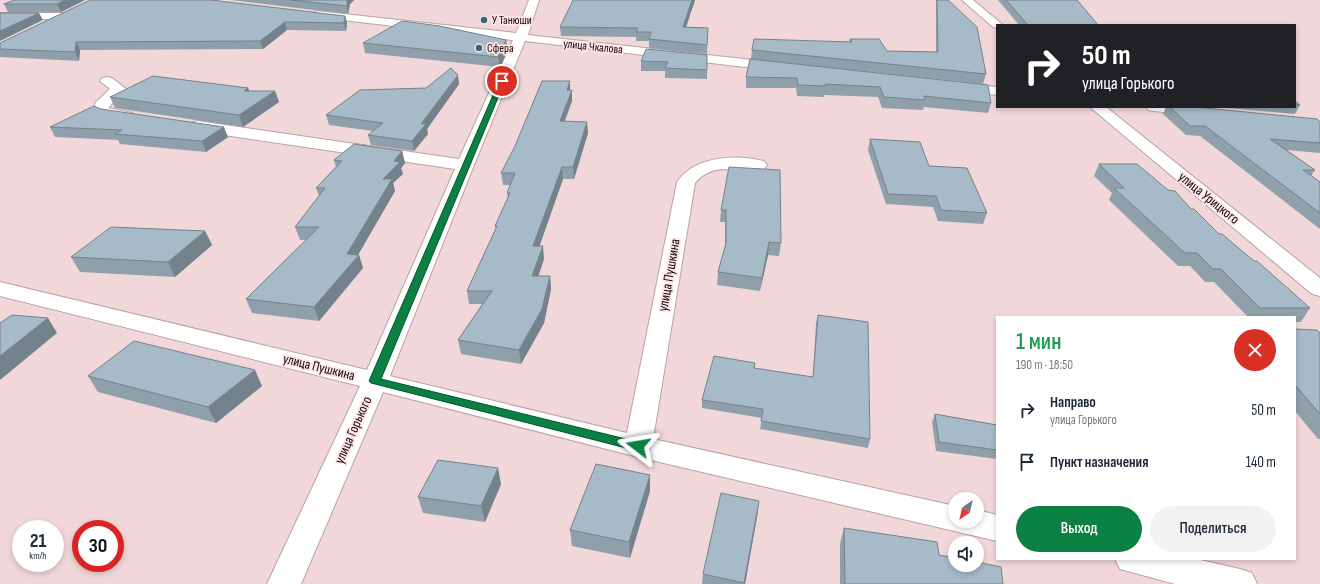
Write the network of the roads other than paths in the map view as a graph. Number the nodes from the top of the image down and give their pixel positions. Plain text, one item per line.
1 (534, 0) edge
2 (967, 0) edge
3 (77, 10) edge
4 (307, 13) edge
5 (0, 16) edge
6 (64, 16) junction
7 (996, 24) edge
8 (43, 27) edge
9 (520, 39) junction
10 (790, 68) edge
11 (107, 81) dead end
12 (949, 86) edge
13 (996, 91) edge
14 (1098, 108) edge
15 (1164, 108) edge
16 (1209, 112) edge
17 (145, 119) edge
18 (184, 124) edge
19 (465, 165) junction
20 (758, 165) dead end
21 (0, 289) edge
22 (1320, 289) edge
23 (375, 381) junction
24 (638, 446) junction
25 (948, 517) edge
26 (984, 525) edge
27 (996, 528) edge
28 (1134, 560) edge
29 (284, 584) edge
30 (1240, 584) edge

1 - 9 street, улица Горького
2 - 7 street
3 - 6 street
4 - 9 street, улица Чкалова
5 - 6 street
6 - 8 street
9 - 10 street, улица Чкалова
9 - 19 street, улица Горького
11 - 17 street
12 - 13 street
14 - 22 street, улица Урицкого
15 - 16 street
18 - 19 street
19 - 23 street, улица Горького
20 - 24 street, улица Пушкина
21 - 23 street, улица Пушкина
23 - 24 street, улица Пушкина
23 - 29 street, улица Горького
24 - 25 street, улица Пушкина
26 - 27 street
28 - 30 street

